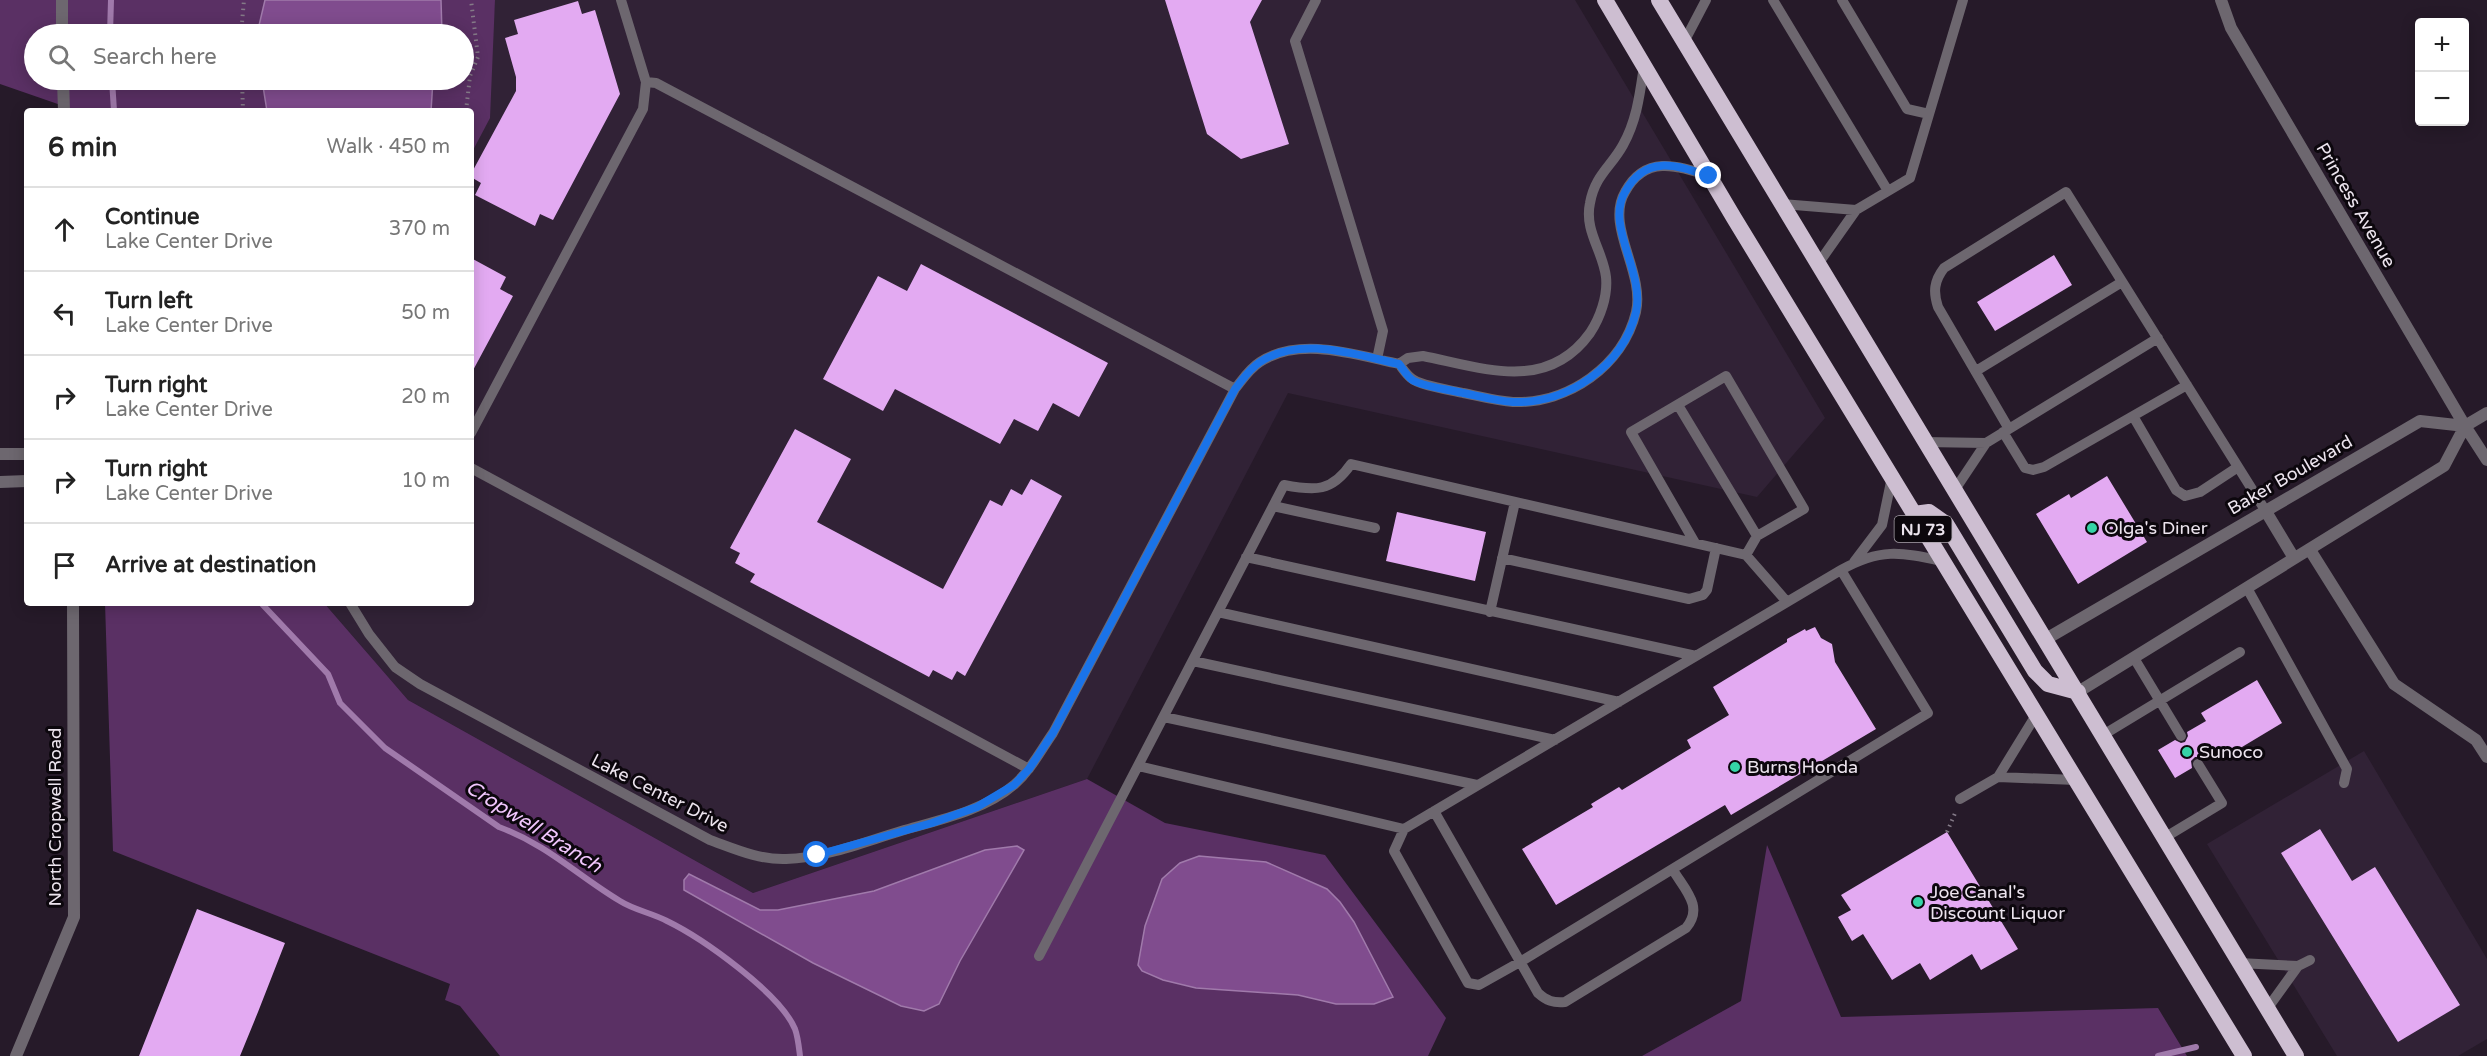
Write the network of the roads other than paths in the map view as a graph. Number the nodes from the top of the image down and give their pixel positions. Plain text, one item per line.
1 (62, 0) edge
2 (621, 0) edge
3 (1316, 0) edge
4 (1605, 0) edge
5 (1659, 0) edge
6 (1706, 0) edge
7 (1773, 0) edge
8 (1842, 0) edge
9 (1963, 0) edge
10 (2221, 0) edge
11 (62, 24) edge
12 (1684, 42) junction
13 (1644, 66) junction
14 (646, 82) junction
15 (63, 90) edge
16 (64, 108) edge
17 (1929, 114) junction
18 (1709, 176) junction
19 (1888, 191) junction
20 (1782, 204) junction
21 (1856, 210) junction
22 (1818, 264) junction
23 (2122, 282) junction
24 (2158, 338) junction
25 (1377, 359) junction
26 (1399, 364) junction
27 (1976, 371) junction
28 (2187, 385) junction
29 (1235, 389) junction
30 (1678, 405) junction
31 (2487, 413) edge
32 (2133, 416) junction
33 (2465, 426) junction
34 (474, 427) edge
35 (2006, 430) junction
36 (1924, 442) junction
37 (1986, 443) junction
38 (0, 454) edge
39 (24, 454) edge
40 (2487, 460) edge
41 (2238, 467) junction
42 (474, 470) edge
43 (1892, 477) junction
44 (24, 481) edge
45 (0, 482) edge
46 (1954, 491) junction
47 (1515, 502) junction
48 (1273, 506) junction
49 (2265, 510) junction
50 (1914, 514) junction
51 (1375, 528) dead end
52 (1756, 536) junction
53 (1695, 543) junction
54 (1716, 548) junction
55 (2310, 550) junction
56 (1746, 555) junction
57 (1246, 558) junction
58 (1502, 558) junction
59 (2294, 558) junction
60 (1942, 561) junction
61 (1854, 563) junction
62 (1841, 570) junction
63 (2247, 588) junction
64 (1787, 602) junction
65 (73, 606) edge
66 (352, 606) edge
67 (1218, 612) junction
68 (1490, 612) junction
69 (2046, 639) junction
70 (2240, 652) dead end
71 (1695, 656) junction
72 (2134, 658) junction
73 (1193, 661) junction
74 (2078, 692) junction
75 (2160, 700) junction
76 (1619, 702) junction
77 (2036, 715) junction
78 (1164, 717) junction
79 (2103, 735) junction
80 (2181, 736) dead end
81 (1555, 740) junction
82 (2487, 757) edge
83 (2198, 764) dead end
84 (1138, 766) junction
85 (1029, 769) junction
86 (1998, 777) junction
87 (2076, 780) junction
88 (2344, 783) dead end
89 (1478, 785) junction
90 (1960, 799) road end
91 (1434, 811) junction
92 (1404, 829) junction
93 (2164, 838) junction
94 (1673, 870) junction
95 (1039, 956) dead end
96 (2310, 960) dead end
97 (1520, 962) junction
98 (2239, 963) junction
99 (2298, 966) junction
100 (2267, 1008) junction
101 (15, 1056) edge
102 (2244, 1056) edge
103 (2296, 1056) edge

1 - 11 street
2 - 14 lane
3 - 25 lane
4 - 13 highway, NJ 73
5 - 12 highway, NJ 73
6 - 12 lane
7 - 19 lane
8 - 17 lane
9 - 17 lane
10 - 33 street, Princess Avenue
12 - 20 highway, NJ 73
13 - 18 highway, NJ 73
13 - 26 lane, Lake Center Drive
14 - 29 lane
14 - 34 lane
15 - 16 street
17 - 19 lane
18 - 26 lane, Lake Center Drive
18 - 43 highway, NJ 73
19 - 21 lane
20 - 21 lane
20 - 22 highway, NJ 73
21 - 22 lane
22 - 36 highway, NJ 73
23 - 24 lane
23 - 27 lane
23 - 27 lane
24 - 28 lane
24 - 35 lane
25 - 26 lane, Lake Center Drive
25 - 29 lane, Lake Center Drive
27 - 35 lane
28 - 32 lane
28 - 41 lane
29 - 85 lane, Lake Center Drive
30 - 52 lane
30 - 52 lane
30 - 53 lane
31 - 33 street
32 - 35 lane
32 - 41 lane
33 - 40 street, Princess Avenue
33 - 49 street, Baker Boulevard
33 - 55 street
35 - 37 lane
36 - 37 lane
36 - 46 highway, NJ 73
37 - 46 lane
38 - 39 street
41 - 49 lane
42 - 85 lane
43 - 50 highway, NJ 73
43 - 61 lane
44 - 45 street
46 - 69 highway, NJ 73
47 - 48 lane
47 - 53 lane
47 - 58 lane
48 - 51 lane
48 - 57 lane
49 - 59 street
49 - 69 street, Baker Boulevard
50 - 60 highway, NJ 73
50 - 74 highway
52 - 56 lane
53 - 54 lane
54 - 56 lane
54 - 58 lane
55 - 59 street
55 - 82 street
56 - 64 lane
57 - 67 lane
57 - 68 lane
58 - 68 lane
59 - 63 street
60 - 61 lane
60 - 77 highway, NJ 73
61 - 62 lane
62 - 64 lane
62 - 94 lane
63 - 72 street
63 - 88 lane
64 - 71 lane
65 - 101 street, North Cropwell Road
66 - 85 lane, Lake Center Drive
67 - 73 lane
67 - 76 lane
68 - 71 lane
69 - 74 highway, NJ 73
70 - 75 lane
71 - 76 lane
72 - 74 street
72 - 75 lane
73 - 78 lane
73 - 81 lane
74 - 79 highway, NJ 73
75 - 79 lane
75 - 80 lane
76 - 81 lane
77 - 86 lane
77 - 87 highway, NJ 73
78 - 84 lane
78 - 89 lane
79 - 93 highway, NJ 73
81 - 89 lane
83 - 93 lane
84 - 92 lane
84 - 95 lane
86 - 87 lane
86 - 90 lane
87 - 102 highway, NJ 73
89 - 91 lane
91 - 92 lane
91 - 97 lane
92 - 97 lane
93 - 98 highway, NJ 73
94 - 97 lane
94 - 97 lane
96 - 99 lane
98 - 99 lane
98 - 100 highway, NJ 73
99 - 100 lane
100 - 103 highway, NJ 73

